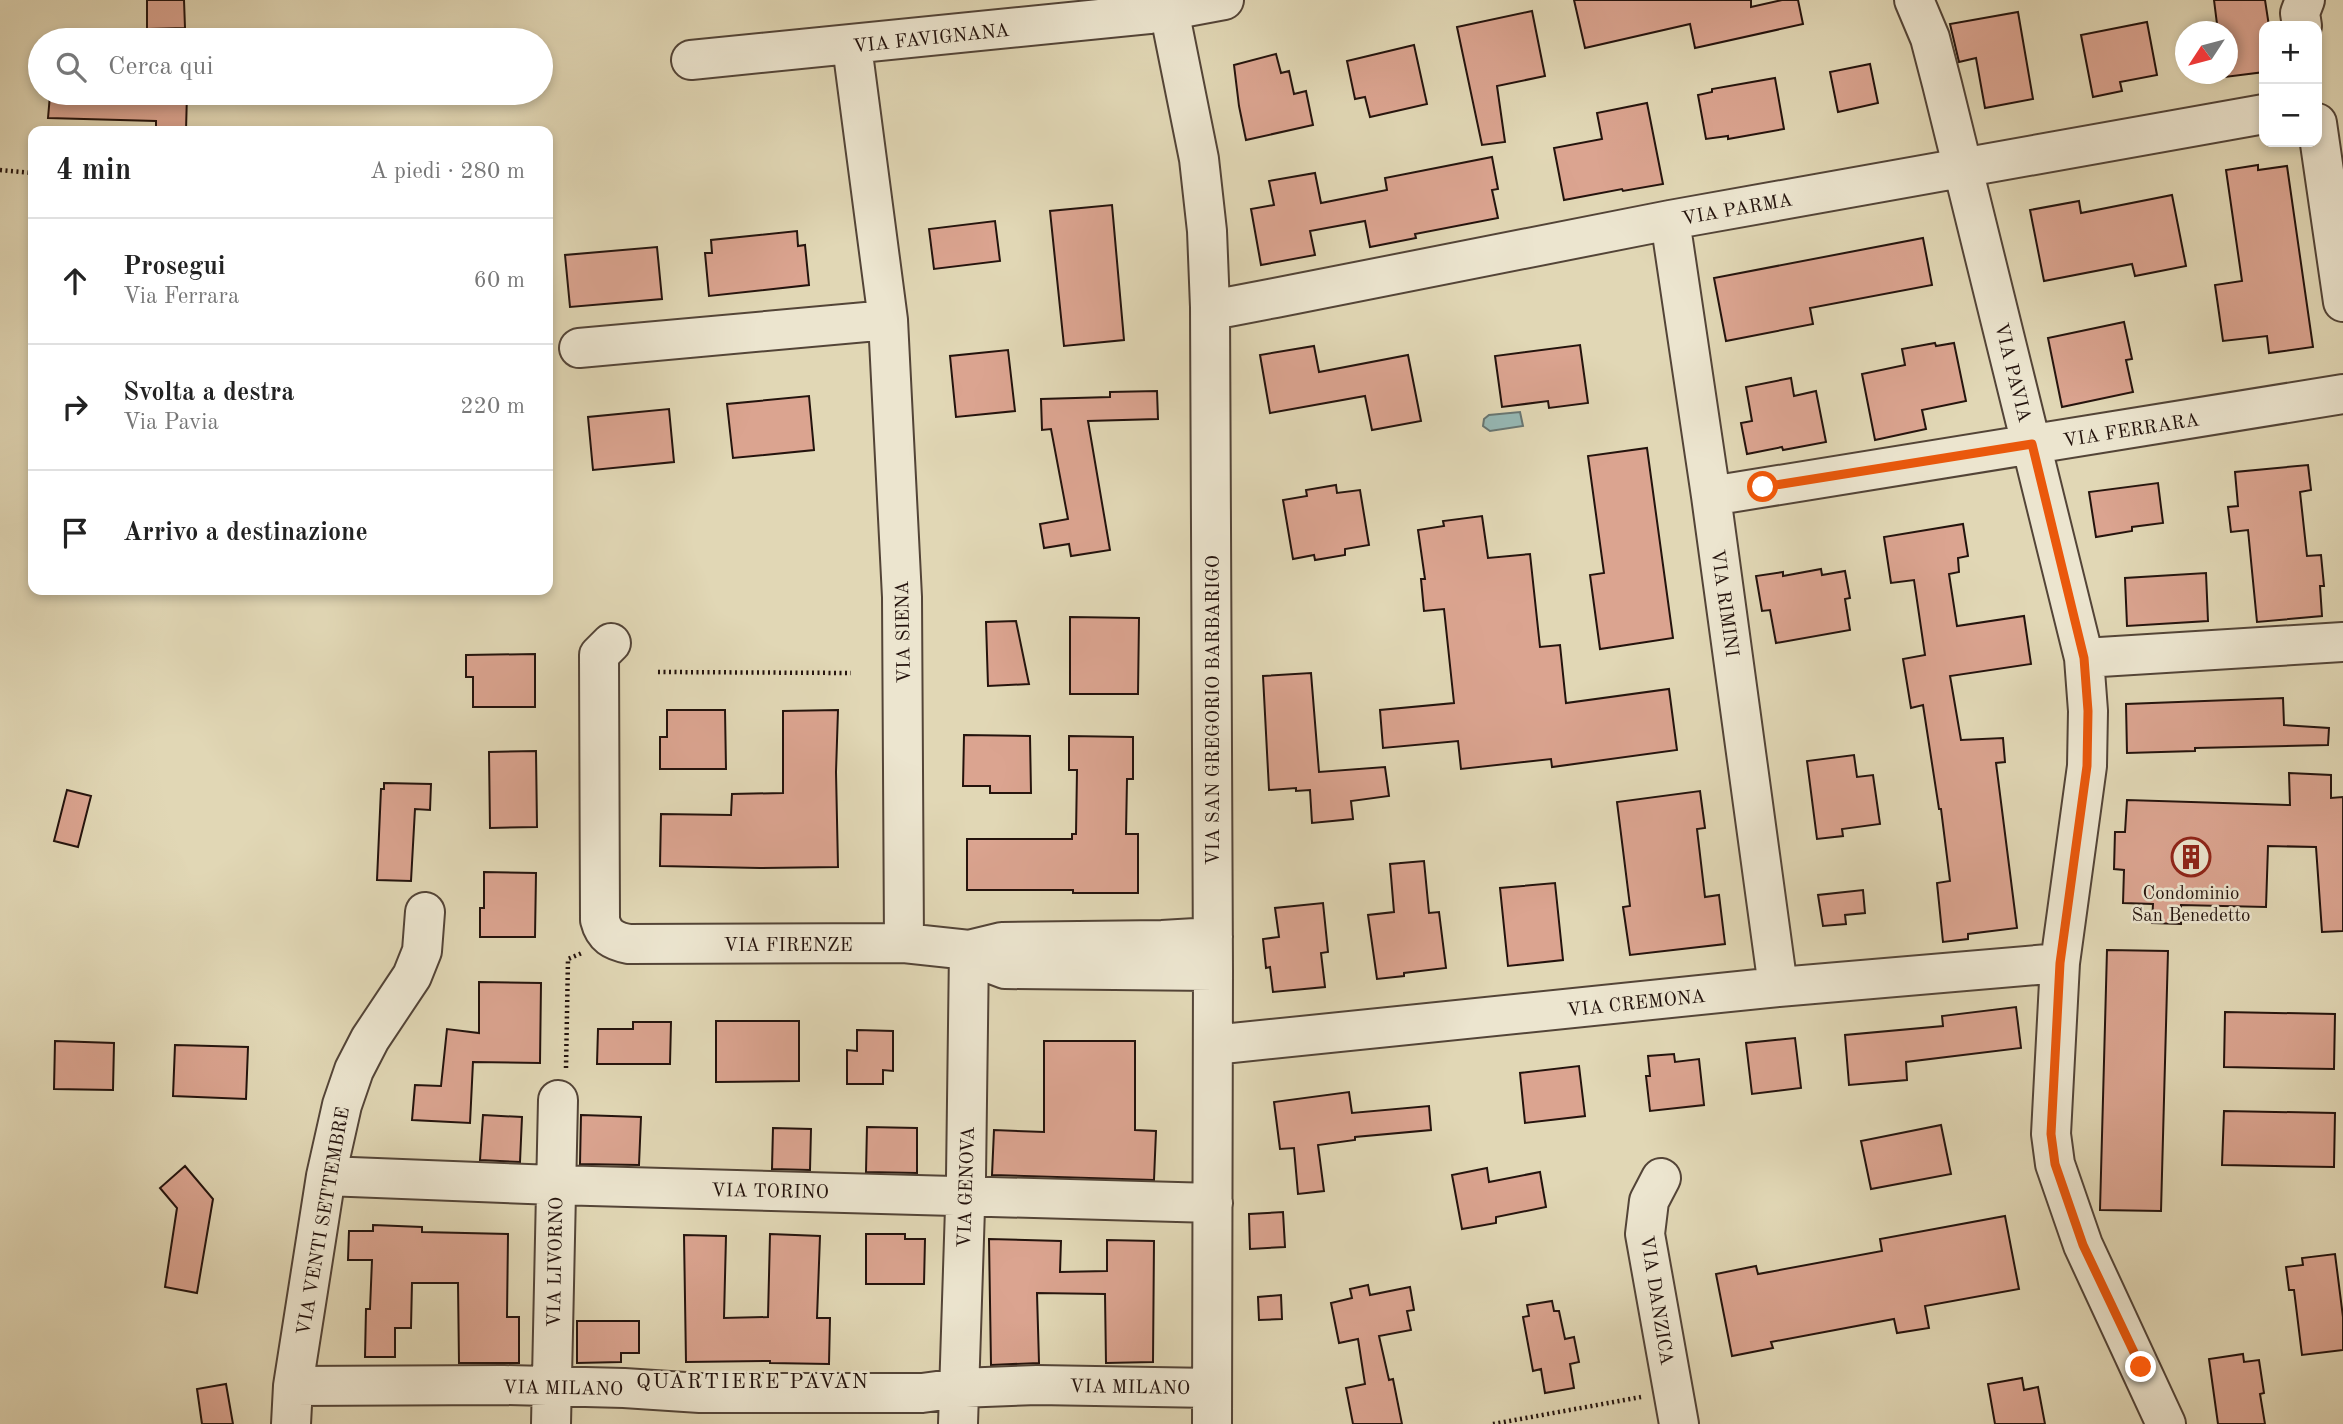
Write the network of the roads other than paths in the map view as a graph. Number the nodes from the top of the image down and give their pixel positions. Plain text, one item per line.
1 (1224, 0) edge
2 (1914, 0) edge
3 (2305, 0) edge
4 (1169, 5) edge
5 (2301, 21) edge
6 (852, 46) junction
7 (691, 60) dead end
8 (2259, 115) edge
9 (2320, 147) edge
10 (1961, 168) junction
11 (1670, 220) junction
12 (2343, 302) edge
13 (1210, 307) junction
14 (888, 320) junction
15 (579, 348) dead end
16 (2343, 394) edge
17 (2032, 444) junction
18 (1711, 496) junction
19 (2343, 642) edge
20 (611, 643) dead end
21 (2084, 658) junction
22 (425, 912) dead end
23 (904, 943) junction
24 (969, 950) junction
25 (1213, 954) junction
26 (2060, 963) junction
27 (1778, 987) junction
28 (1213, 1045) junction
29 (562, 1088) road end
30 (326, 1176) junction
31 (1661, 1178) dead end
32 (555, 1185) junction
33 (965, 1195) junction
34 (1213, 1203) junction
35 (293, 1386) junction
36 (551, 1406) edge
37 (959, 1406) edge
38 (1212, 1406) edge
39 (291, 1424) edge
40 (1679, 1424) edge
41 (2165, 1424) edge

1 - 4 street, VIA FAVIGNANA
2 - 10 street, VIA PAVIA
3 - 5 street
4 - 6 street, VIA FAVIGNANA
4 - 13 street, VIA SAN GREGORIO BARBARIGO
6 - 7 street, VIA FAVIGNANA
6 - 14 street, VIA SIENA
8 - 10 street, VIA PARMA
9 - 12 street
10 - 11 street, VIA PARMA
10 - 17 street, VIA PAVIA
11 - 13 street, VIA PARMA
11 - 18 street, VIA RIMINI
13 - 25 street, VIA SAN GREGORIO BARBARIGO
14 - 15 street
14 - 23 street, VIA SIENA
16 - 17 street, VIA FERRARA
17 - 18 street, VIA FERRARA
17 - 21 street, VIA PAVIA
18 - 27 street, VIA RIMINI
19 - 21 street
20 - 23 street, VIA FIRENZE
21 - 26 street, VIA PAVIA
22 - 30 street, VIA VENTI SETTEMBRE
23 - 24 street, VIA FIRENZE
24 - 25 street, VIA FIRENZE
24 - 33 street, VIA GENOVA
25 - 28 street, VIA SAN GREGORIO BARBARIGO
26 - 27 street, VIA CREMONA
26 - 41 street, VIA PAVIA
27 - 28 street, VIA CREMONA
28 - 34 street, VIA SAN GREGORIO BARBARIGO
29 - 32 street, VIA LIVORNO
30 - 32 street, VIA TORINO
30 - 35 street, VIA VENTI SETTEMBRE
31 - 40 street, VIA DANZICA
32 - 33 street, VIA TORINO
32 - 36 street, VIA LIVORNO
33 - 34 street, VIA TORINO
33 - 37 street, VIA GENOVA
34 - 38 street, VIA SAN GREGORIO BARBARIGO
35 - 36 street, VIA MILANO
35 - 39 street, VIA VENTI SETTEMBRE
36 - 37 street, VIA MILANO
37 - 38 street, VIA MILANO

